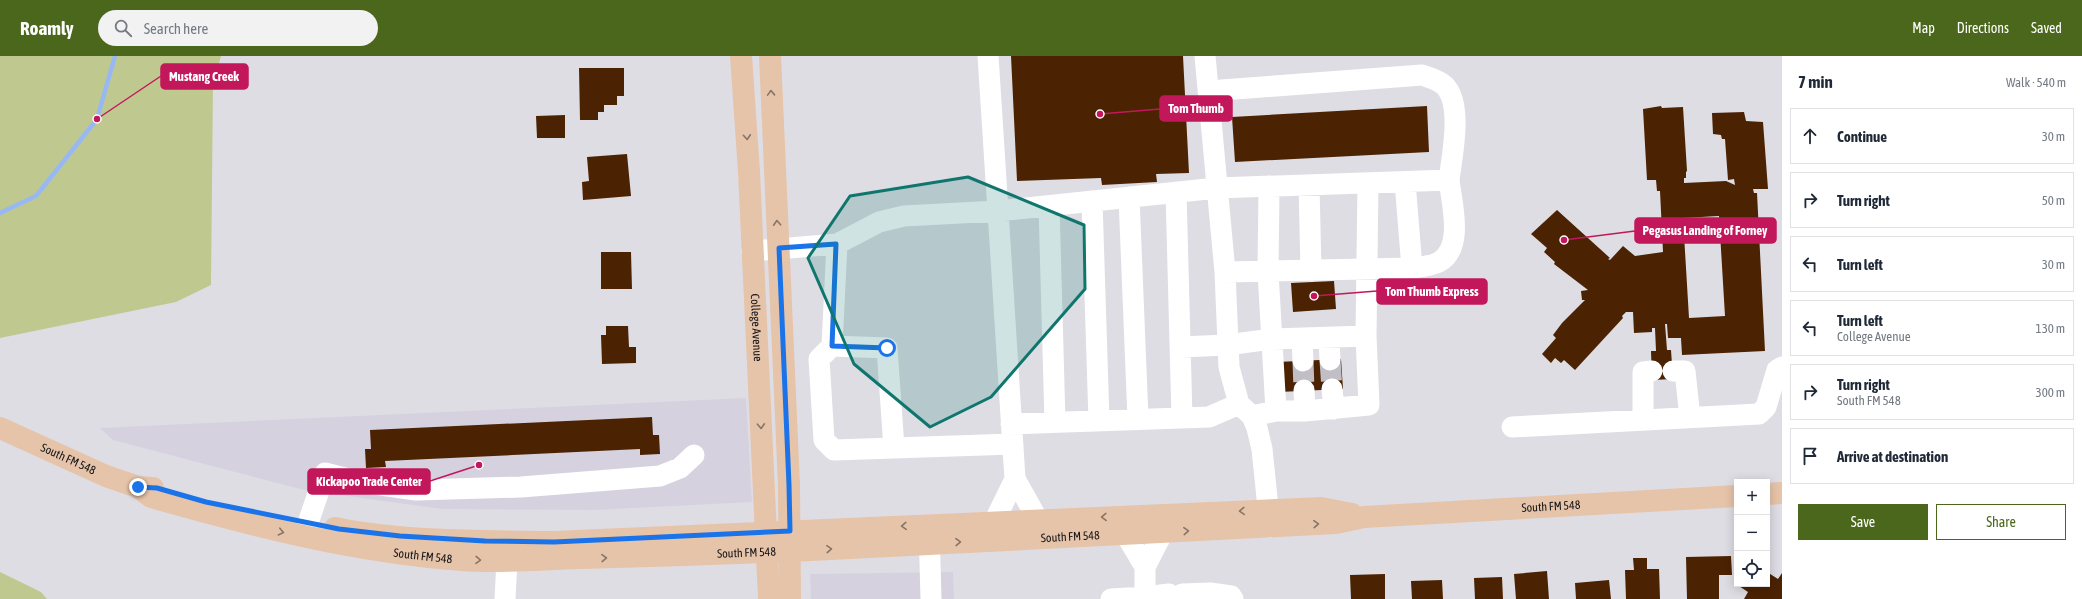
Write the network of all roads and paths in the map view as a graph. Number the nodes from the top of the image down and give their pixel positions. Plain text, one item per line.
1 (742, 56) edge
2 (770, 56) edge
3 (988, 56) edge
4 (1205, 56) edge
5 (1208, 91) junction
6 (1449, 180) junction
7 (1405, 182) junction
8 (1368, 183) junction
9 (1309, 185) junction
10 (1269, 186) junction
11 (1217, 188) junction
12 (1176, 192) junction
13 (1129, 197) junction
14 (1092, 201) junction
15 (1049, 206) junction
16 (998, 211) junction
17 (836, 244) junction
18 (779, 248) junction
19 (752, 251) junction
20 (1412, 268) junction
21 (1366, 270) junction
22 (1311, 271) junction
23 (1225, 272) junction
24 (1268, 272) junction
25 (1366, 336) junction
26 (1329, 338) junction
27 (1272, 339) junction
28 (1302, 339) junction
29 (1227, 345) junction
30 (832, 346) junction
31 (1180, 347) junction
32 (1330, 360) tunnel mouth
33 (1303, 361) tunnel mouth
34 (1782, 367) edge
35 (1652, 371) dead end
36 (1672, 371) dead end
37 (1304, 390) tunnel mouth
38 (1246, 410) junction
39 (1276, 411) junction
40 (1305, 411) junction
41 (1182, 418) junction
42 (1690, 418) junction
43 (1138, 419) junction
44 (1643, 420) junction
45 (1099, 421) junction
46 (1055, 422) junction
47 (1512, 427) dead end
48 (0, 428) edge
49 (1012, 434) junction
50 (894, 448) junction
51 (694, 455) dead end
52 (1015, 479) junction
53 (138, 487) junction
54 (1782, 493) edge
55 (1770, 494) edge
56 (1734, 496) edge
57 (1270, 518) junction
58 (1038, 520) junction
59 (994, 522) junction
60 (308, 523) junction
61 (1163, 532) junction
62 (929, 534) junction
63 (1126, 535) junction
64 (790, 541) junction
65 (766, 542) junction
66 (507, 560) junction
67 (1145, 567) junction
68 (1145, 598) edge
69 (505, 599) edge
70 (769, 599) edge
71 (790, 599) edge
72 (931, 599) edge
73 (1111, 599) edge
74 (1233, 599) edge

1 -> 19 main road, College Avenue
18 -> 2 main road
3 - 16 lane
4 - 5 lane
5 - 6 lane
5 - 11 lane
6 - 7 lane
6 - 20 lane
7 - 8 lane
7 - 20 lane
8 - 9 lane
8 - 21 lane
9 - 10 lane
9 - 22 lane
10 - 11 lane
10 - 24 lane
11 - 12 lane
11 - 23 lane
12 - 13 lane
12 - 31 lane
13 - 14 lane
13 - 43 lane
14 - 15 lane
14 - 45 lane
15 - 16 lane
15 - 46 lane
16 - 17 lane
16 - 49 lane
17 - 18 lane
17 - 30 lane
18 - 19 lane
18 - 64 main road
19 -> 65 main road, College Avenue
20 - 21 lane
21 - 22 lane
21 - 25 lane
22 - 24 lane
23 - 24 lane
23 - 29 lane
24 - 27 lane
25 - 26 lane
25 - 40 lane
26 - 28 lane
26 - 32 lane
27 - 28 lane
27 - 29 lane
27 - 39 lane
28 - 33 lane
29 - 31 lane
29 - 38 lane
30 - 50 lane
30 - 50 lane
31 - 41 lane
34 - 42 lane
35 - 44 lane
36 - 42 lane
37 - 40 lane
38 - 39 lane
38 - 41 lane
38 - 57 lane
39 - 40 lane
41 - 43 lane
42 - 44 lane
43 - 45 lane
44 - 47 lane
45 - 46 lane
46 - 49 lane
48 - 53 main road, South FM 548
49 - 50 lane
49 - 52 lane
51 - 60 lane
52 - 58 lane
52 - 59 lane
53 - 60 main road, South FM 548
53 -> 66 main road, South FM 548
54 - 55 main road
56 - 57 main road, South FM 548
57 -> 58 main road, South FM 548
61 -> 57 main road, South FM 548
58 - 59 main road, South FM 548
59 - 62 main road, South FM 548
60 - 65 main road, South FM 548
61 - 63 main road, South FM 548
61 - 67 lane
62 -> 63 main road, South FM 548
62 - 64 main road, South FM 548
62 - 72 lane
63 - 67 lane
64 - 65 main road, South FM 548
64 - 71 main road
66 -> 65 main road, South FM 548
65 - 70 main road, College Avenue
66 - 69 lane
67 - 68 lane
68 - 73 lane
68 - 74 lane

